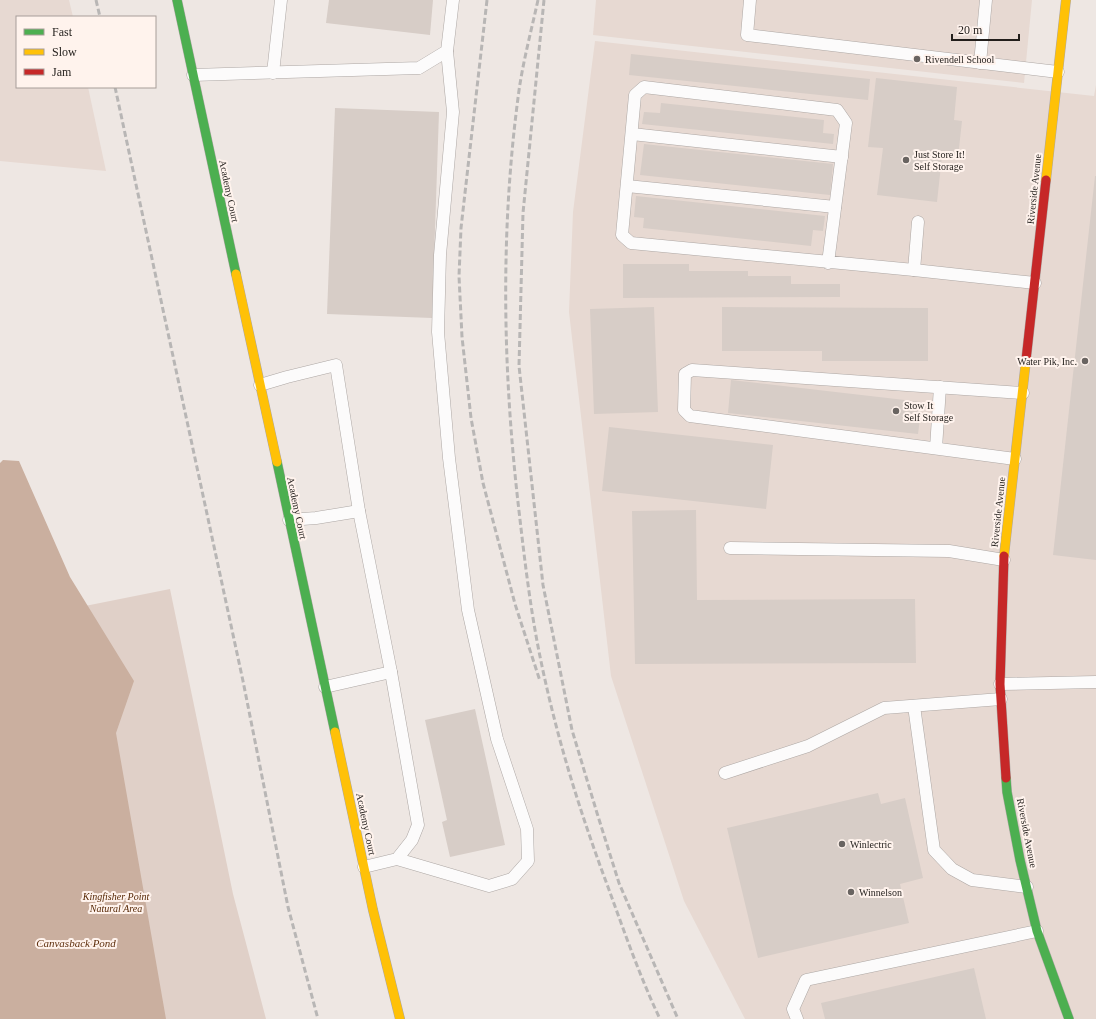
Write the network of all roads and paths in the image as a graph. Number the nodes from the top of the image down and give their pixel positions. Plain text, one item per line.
1 (177, 0) edge
2 (281, 0) edge
3 (453, 0) edge
4 (750, 0) edge
5 (986, 0) edge
6 (1066, 0) edge
7 (447, 51) junction
8 (980, 63) junction
9 (273, 72) junction
10 (1058, 72) junction
11 (193, 75) junction
12 (632, 134) junction
13 (842, 157) junction
14 (627, 186) junction
15 (835, 207) junction
16 (918, 222) dead end
17 (828, 263) junction
18 (914, 270) junction
19 (1035, 283) junction
20 (260, 385) junction
21 (940, 387) junction
22 (1023, 393) junction
23 (936, 448) junction
24 (1015, 459) junction
25 (359, 511) junction
26 (289, 520) junction
27 (730, 548) dead end
28 (1004, 560) junction
29 (391, 672) junction
30 (1096, 682) edge
31 (1000, 684) junction
32 (325, 687) junction
33 (1001, 699) junction
34 (914, 706) junction
35 (725, 773) dead end
36 (397, 859) junction
37 (364, 867) junction
38 (1027, 887) junction
39 (1038, 931) junction
40 (400, 1019) edge
41 (797, 1019) edge
42 (1069, 1019) edge

1 - 11 main road, Academy Court
2 - 9 lane
3 - 7 lane
4 - 8 lane
5 - 8 lane
6 - 10 main road, Riverside Avenue
7 - 9 lane
7 - 36 lane
8 - 10 lane
9 - 11 lane
10 - 19 main road, Riverside Avenue
11 - 20 main road, Academy Court
12 - 13 lane
12 - 13 lane
12 - 14 lane
13 - 15 lane
14 - 15 lane
14 - 17 lane
15 - 17 lane
16 - 18 lane
17 - 18 lane
18 - 19 lane
19 - 22 main road, Riverside Avenue
20 - 25 lane
20 - 26 main road, Academy Court
21 - 22 lane
21 - 23 lane
21 - 23 lane
22 - 24 main road, Riverside Avenue
23 - 24 lane
24 - 28 main road, Riverside Avenue
25 - 26 lane
25 - 29 lane
26 - 32 main road, Academy Court
27 - 28 lane
28 - 31 main road, Riverside Avenue
29 - 32 lane
29 - 36 lane
30 - 31 lane
31 - 33 main road, Riverside Avenue
32 - 37 main road, Academy Court
33 - 34 lane
33 - 38 main road, Riverside Avenue
34 - 35 lane
34 - 38 lane
36 - 37 lane
37 - 40 main road, Academy Court
38 - 39 main road, Riverside Avenue
39 - 41 lane
39 - 42 main road, Riverside Avenue

